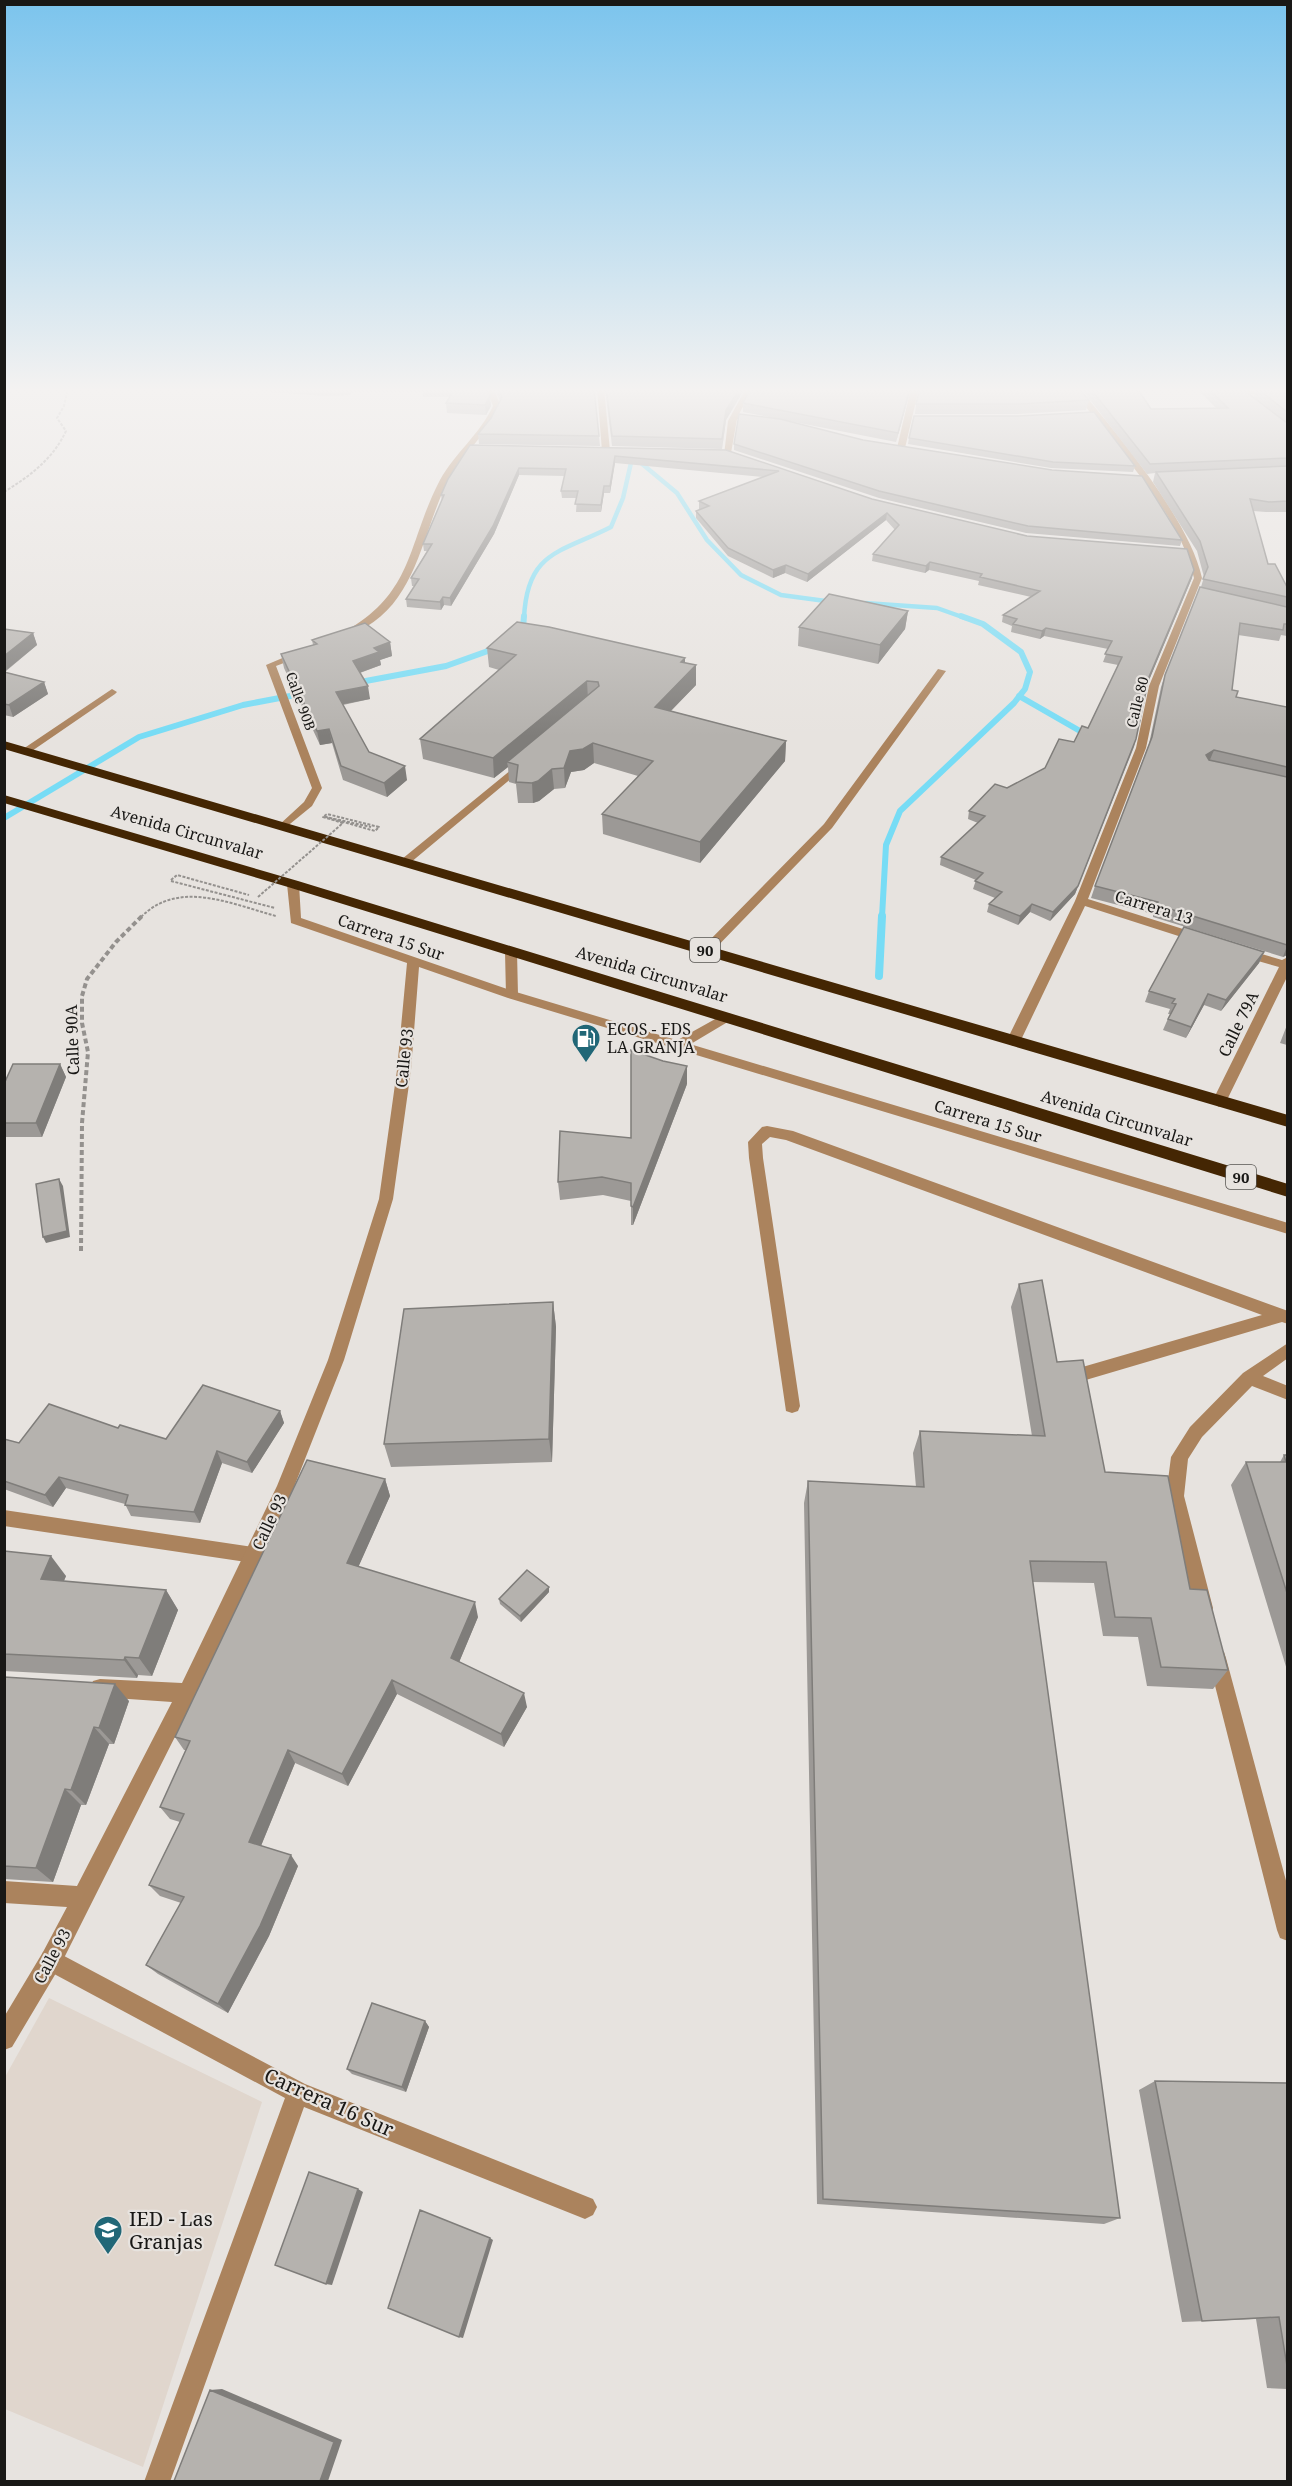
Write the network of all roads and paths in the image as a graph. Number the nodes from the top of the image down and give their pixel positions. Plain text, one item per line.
1 (434, 504) edge
2 (1161, 504) edge
3 (1179, 551) edge
4 (1191, 552) junction
5 (1192, 592) junction
6 (1203, 594) edge
7 (345, 635) edge
8 (313, 648) edge
9 (941, 671) dead end
10 (112, 692) dead end
11 (4, 745) edge
12 (25, 751) junction
13 (532, 755) edge
14 (4, 799) edge
15 (285, 825) junction
16 (371, 826) dead end
17 (406, 861) junction
18 (293, 884) junction
19 (1081, 902) junction
20 (295, 917) junction
21 (1206, 940) edge
22 (1229, 948) edge
23 (706, 951) junction
24 (512, 952) junction
25 (413, 963) junction
26 (1286, 963) edge
27 (512, 996) junction
28 (726, 1017) junction
29 (1013, 1042) junction
30 (680, 1045) junction
31 (1219, 1102) junction
32 (1287, 1122) edge
33 (1287, 1191) edge
34 (1287, 1229) edge
35 (81, 1251) dead end
36 (1284, 1317) edge
37 (1287, 1349) edge
38 (1080, 1375) edge
39 (1249, 1378) junction
40 (1287, 1393) edge
41 (792, 1406) dead end
42 (4, 1518) edge
43 (253, 1555) junction
44 (1208, 1622) edge
45 (1214, 1644) edge
46 (84, 1687) edge
47 (187, 1693) junction
48 (4, 1892) edge
49 (83, 1897) junction
50 (1287, 1930) edge
51 (51, 1960) junction
52 (4, 2039) edge
53 (298, 2093) junction
54 (585, 2207) dead end
55 (157, 2481) edge

1 - 7 street
2 - 4 street, Calle 80
3 - 4 street
4 - 5 street, Calle 80
5 - 6 street
5 - 19 street, Calle 80
8 - 15 street, Calle 90B
9 - 23 street
10 - 12 street
11 - 12 highway, Avenida Circunvalar / 90
12 - 15 highway, Avenida Circunvalar / 90
13 - 17 street
14 - 18 highway, Avenida Circunvalar / 90
15 - 17 highway, Avenida Circunvalar / 90
16 - 20 path, bridge
17 - 23 highway, Avenida Circunvalar / 90
18 - 20 street
18 - 24 highway, Avenida Circunvalar / 90
19 - 21 street, Carrera 13
19 - 29 street, Calle 80
20 - 25 street, Carrera 15 Sur
20 - 35 path, Calle 90A
22 - 26 street
23 - 29 highway, Avenida Circunvalar / 90
24 - 27 street
24 - 28 highway, Avenida Circunvalar / 90
25 - 27 street, Carrera 15 Sur
25 - 43 street, Calle 93
26 - 31 street, Calle 79A
27 - 30 street, Carrera 15 Sur
28 - 30 street
28 - 33 highway, Avenida Circunvalar / 90
29 - 31 highway, Avenida Circunvalar / 90
30 - 34 street, Carrera 15 Sur
31 - 32 highway, Avenida Circunvalar / 90
36 - 38 street
36 - 41 street
37 - 39 street
39 - 40 street
39 - 44 street
42 - 43 street
43 - 47 street, Calle 93
45 - 50 street
46 - 47 street
47 - 49 street, Calle 93
48 - 49 street
49 - 51 street, Calle 93
51 - 52 street, Calle 93
51 - 53 street, Carrera 16 Sur
53 - 54 street, Carrera 16 Sur
53 - 55 street

